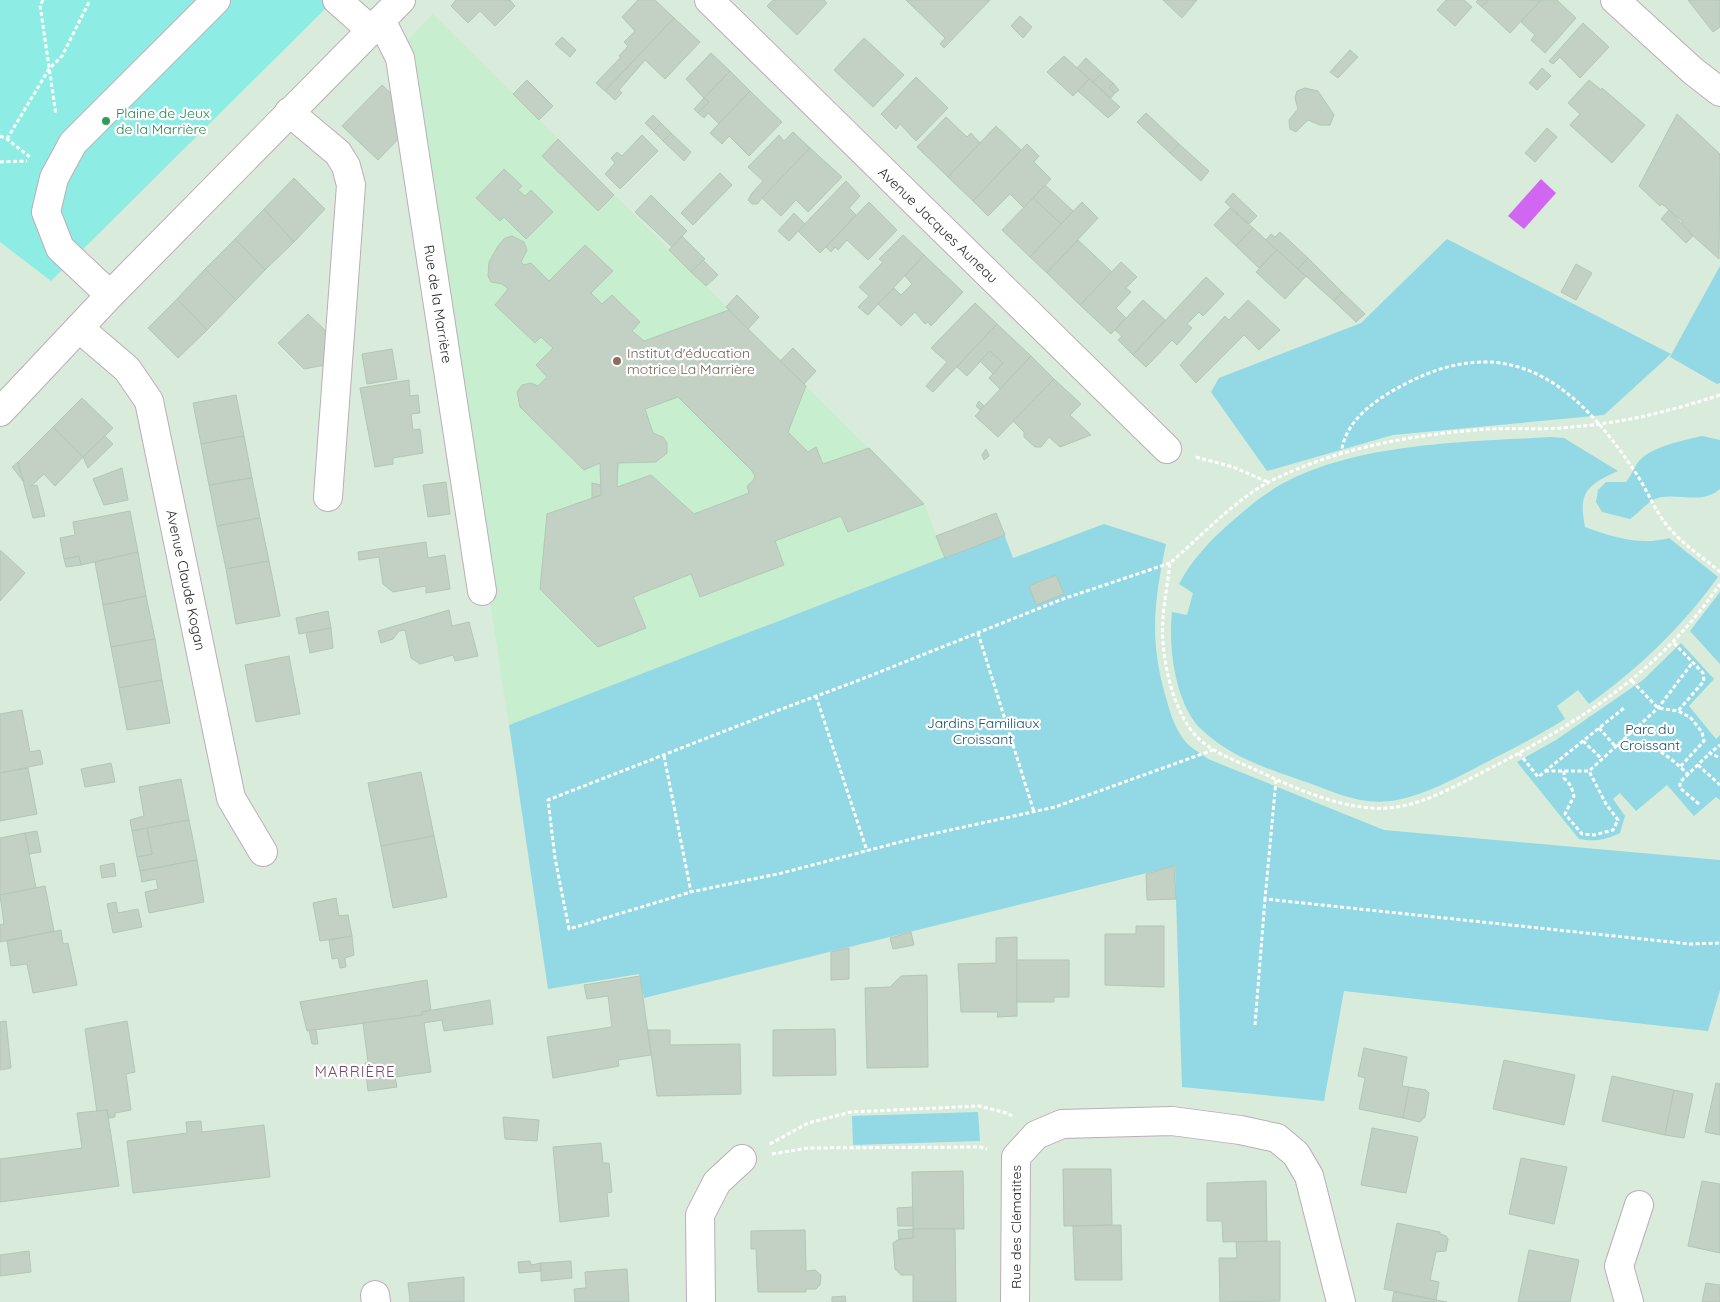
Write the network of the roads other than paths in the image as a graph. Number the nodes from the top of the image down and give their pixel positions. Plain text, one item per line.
1 (216, 0) edge
2 (337, 0) edge
3 (401, 0) edge
4 (709, 0) edge
5 (1615, 0) edge
6 (376, 25) junction
7 (1720, 92) edge
8 (289, 112) junction
9 (110, 294) junction
10 (79, 328) junction
11 (0, 412) edge
12 (1167, 449) road end
13 (328, 497) dead end
14 (482, 591) dead end
15 (263, 852) dead end
16 (742, 1159) road end
17 (1639, 1205) dead end
18 (701, 1302) edge
19 (1016, 1302) edge
20 (1340, 1302) edge
21 (1629, 1302) edge

1 - 9 street
2 - 6 street
3 - 6 street
4 - 12 street, Avenue Jacques Auneau
5 - 7 street
6 - 8 street
6 - 14 street, Rue de la Marrière
8 - 9 street
8 - 13 street
9 - 10 street
10 - 11 street
10 - 15 street, Avenue Claude Kogan
16 - 18 street
17 - 21 street
19 - 20 street, Rue des Clématites

